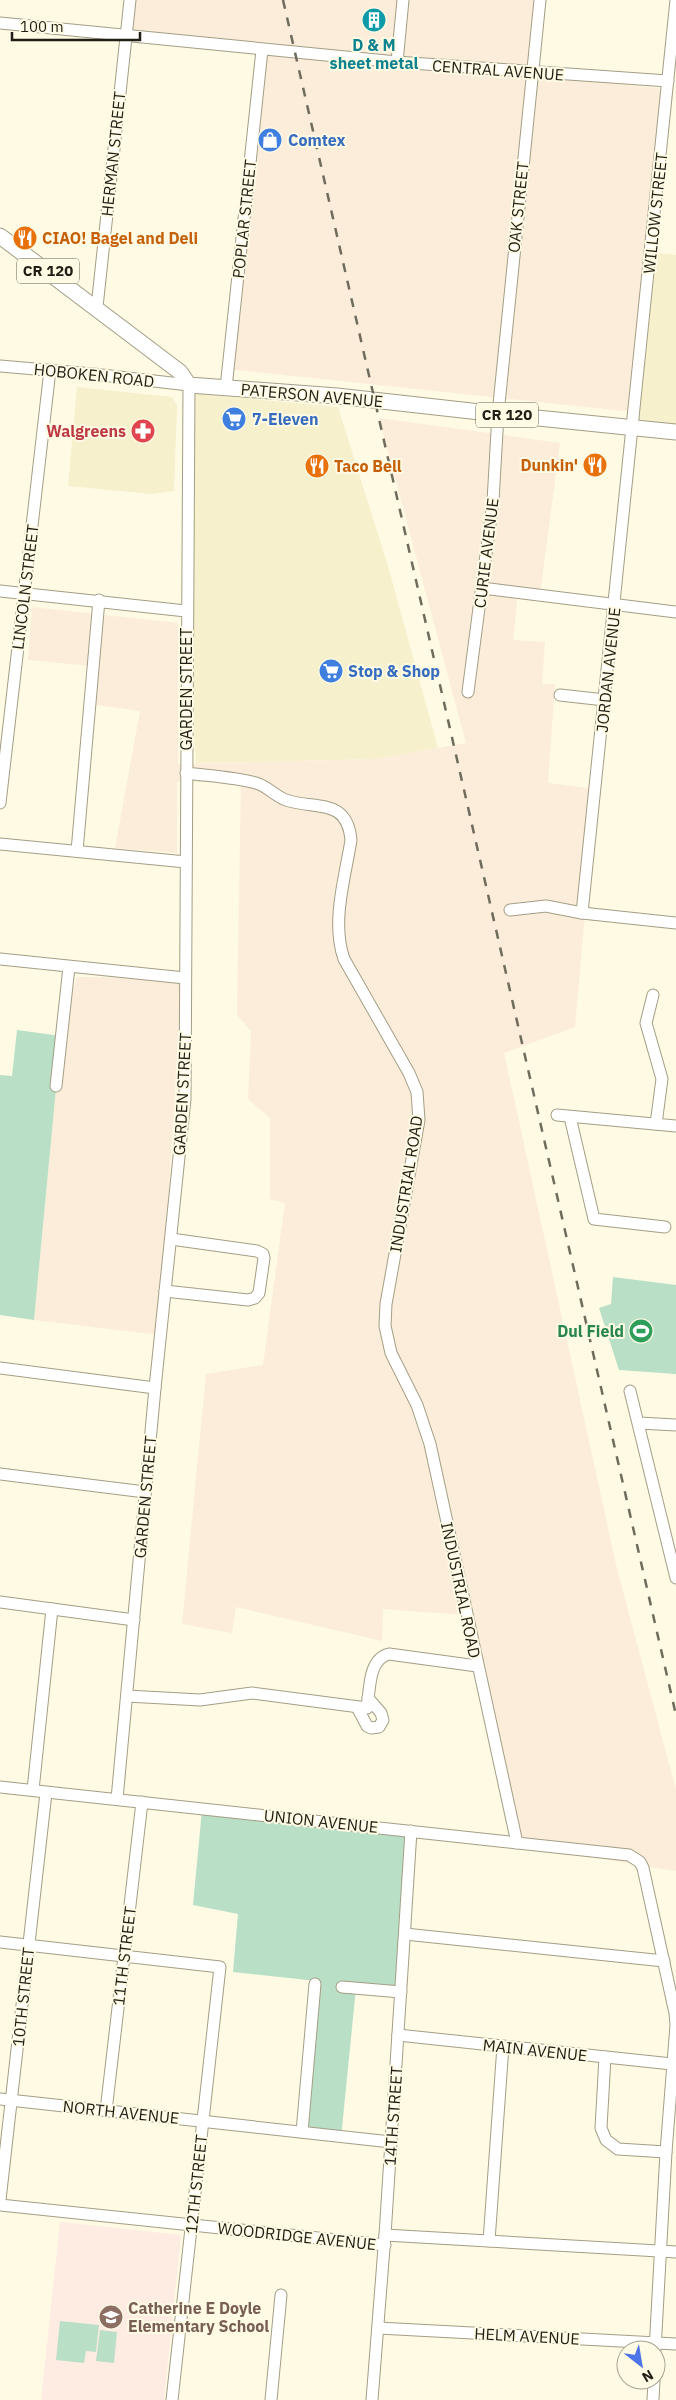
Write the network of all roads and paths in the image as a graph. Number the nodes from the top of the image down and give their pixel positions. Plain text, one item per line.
1 (130, 0) edge
2 (403, 0) edge
3 (540, 0) edge
4 (676, 0) edge
5 (0, 23) edge
6 (126, 36) junction
7 (262, 50) junction
8 (397, 62) junction
9 (532, 74) junction
10 (668, 81) junction
11 (0, 236) edge
12 (96, 308) junction
13 (0, 366) edge
14 (50, 370) junction
15 (189, 385) junction
16 (226, 388) junction
17 (498, 414) junction
18 (633, 427) junction
19 (676, 432) edge
20 (482, 588) junction
21 (0, 591) edge
22 (25, 594) junction
23 (99, 600) junction
24 (615, 606) junction
25 (186, 611) junction
26 (676, 612) edge
27 (468, 692) dead end
28 (560, 695) dead end
29 (605, 700) junction
30 (186, 773) junction
31 (0, 803) edge
32 (0, 844) edge
33 (77, 851) junction
34 (186, 862) junction
35 (510, 910) dead end
36 (582, 913) junction
37 (676, 923) edge
38 (0, 959) edge
39 (69, 967) junction
40 (185, 978) junction
41 (653, 995) dead end
42 (56, 1086) dead end
43 (557, 1115) dead end
44 (570, 1117) junction
45 (656, 1124) junction
46 (676, 1126) edge
47 (665, 1227) dead end
48 (171, 1239) junction
49 (165, 1291) junction
50 (0, 1368) edge
51 (155, 1388) junction
52 (630, 1391) dead end
53 (639, 1423) junction
54 (676, 1425) edge
55 (0, 1474) edge
56 (145, 1492) junction
57 (676, 1578) edge
58 (0, 1602) edge
59 (52, 1609) junction
60 (134, 1620) junction
61 (477, 1666) junction
62 (127, 1696) junction
63 (368, 1698) junction
64 (357, 1707) junction
65 (0, 1787) edge
66 (33, 1790) junction
67 (46, 1793) junction
68 (117, 1799) junction
69 (142, 1802) junction
70 (411, 1831) junction
71 (517, 1843) junction
72 (405, 1934) junction
73 (0, 1942) edge
74 (29, 1946) junction
75 (124, 1956) junction
76 (664, 1961) junction
77 (315, 1984) dead end
78 (342, 1986) dead end
79 (401, 1992) junction
80 (398, 2035) junction
81 (503, 2046) junction
82 (605, 2057) junction
83 (672, 2064) junction
84 (6, 2100) edge
85 (106, 2111) junction
86 (203, 2121) junction
87 (302, 2132) junction
88 (391, 2142) junction
89 (666, 2152) junction
90 (0, 2200) edge
91 (0, 2205) edge
92 (192, 2225) junction
93 (385, 2240) junction
94 (490, 2241) junction
95 (660, 2251) junction
96 (676, 2252) edge
97 (281, 2295) dead end
98 (378, 2328) junction
99 (656, 2340) edge
100 (616, 2344) edge
101 (172, 2400) edge
102 (271, 2400) edge
103 (372, 2400) edge

1 - 6 street, HERMAN STREET
2 - 8 street
3 - 9 street, OAK STREET
4 - 10 street, WILLOW STREET
5 - 6 street, CENTRAL AVENUE
6 - 7 street, CENTRAL AVENUE
6 - 12 street, HERMAN STREET
7 - 8 street, CENTRAL AVENUE
7 - 16 street, POPLAR STREET
8 - 9 street, CENTRAL AVENUE
9 - 10 street, CENTRAL AVENUE
9 - 17 street, OAK STREET
10 - 18 street, WILLOW STREET
11 - 12 main road, CR 120
12 - 15 main road, CR 120
13 - 14 street, HOBOKEN ROAD
14 - 15 street, HOBOKEN ROAD
14 - 22 street, LINCOLN STREET
15 - 16 main road, PATERSON AVENUE / CR 120
15 - 25 street, GARDEN STREET
16 - 17 main road, PATERSON AVENUE / CR 120
17 - 18 main road, PATERSON AVENUE / CR 120
17 - 20 street, CURIE AVENUE
18 - 19 main road, PATERSON AVENUE / CR 120
18 - 24 street, JORDAN AVENUE
20 - 24 street
20 - 27 street, CURIE AVENUE
21 - 22 street
22 - 23 street
22 - 31 street, LINCOLN STREET
23 - 25 street
23 - 33 street
24 - 26 street
24 - 29 street, JORDAN AVENUE
25 - 30 street, GARDEN STREET
28 - 29 street
29 - 36 street, JORDAN AVENUE
30 - 34 street, GARDEN STREET
30 - 61 street, INDUSTRIAL ROAD
32 - 33 street
33 - 34 street
34 - 40 street, GARDEN STREET
35 - 36 street
36 - 37 street
38 - 39 street
39 - 40 street
39 - 42 street
40 - 48 street, GARDEN STREET
41 - 45 street
43 - 44 street
44 - 45 street
44 - 47 street
45 - 46 street
48 - 49 street, GARDEN STREET
48 - 49 street
49 - 51 street, GARDEN STREET
50 - 51 street
51 - 56 street, GARDEN STREET
52 - 53 street
53 - 54 street
53 - 57 street
55 - 56 street
56 - 60 street, GARDEN STREET
58 - 59 street
59 - 60 street
59 - 66 street
60 - 62 street, GARDEN STREET
61 - 63 street
61 - 71 street, INDUSTRIAL ROAD
62 - 64 street
62 - 68 street, GARDEN STREET
63 - 64 street
63 - 64 street
65 - 66 street, UNION AVENUE
66 - 67 street, UNION AVENUE
67 - 68 street, UNION AVENUE
67 - 74 street, 10TH STREET
68 - 69 street, UNION AVENUE
69 - 70 street, UNION AVENUE
69 - 75 street, 11TH STREET
70 - 71 street, UNION AVENUE
70 - 72 street, 14TH STREET
71 - 76 street, UNION AVENUE
72 - 76 street
72 - 79 street, 14TH STREET
73 - 74 street
74 - 75 street
74 - 84 street, 10TH STREET
75 - 85 street, 11TH STREET
75 - 86 street, 12TH STREET
76 - 83 street
77 - 87 street
78 - 79 street
79 - 80 street, 14TH STREET
80 - 81 street, MAIN AVENUE
80 - 88 street, 14TH STREET
81 - 82 street, MAIN AVENUE
81 - 94 street
82 - 83 street, MAIN AVENUE
82 - 89 street
83 - 89 street
84 - 85 street, NORTH AVENUE
84 - 90 street, 10TH STREET
85 - 86 street, NORTH AVENUE
86 - 87 street, NORTH AVENUE
86 - 92 street, 12TH STREET
87 - 88 street, NORTH AVENUE
88 - 93 street, 14TH STREET
89 - 95 street
91 - 92 street, WOODRIDGE AVENUE
92 - 93 street, WOODRIDGE AVENUE
92 - 101 street, 12TH STREET
93 - 94 street, WOODRIDGE AVENUE
93 - 98 street, 14TH STREET
94 - 95 street, WOODRIDGE AVENUE
95 - 96 street, WOODRIDGE AVENUE
95 - 99 street
97 - 102 street
98 - 100 street, HELM AVENUE
98 - 103 street, 14TH STREET

